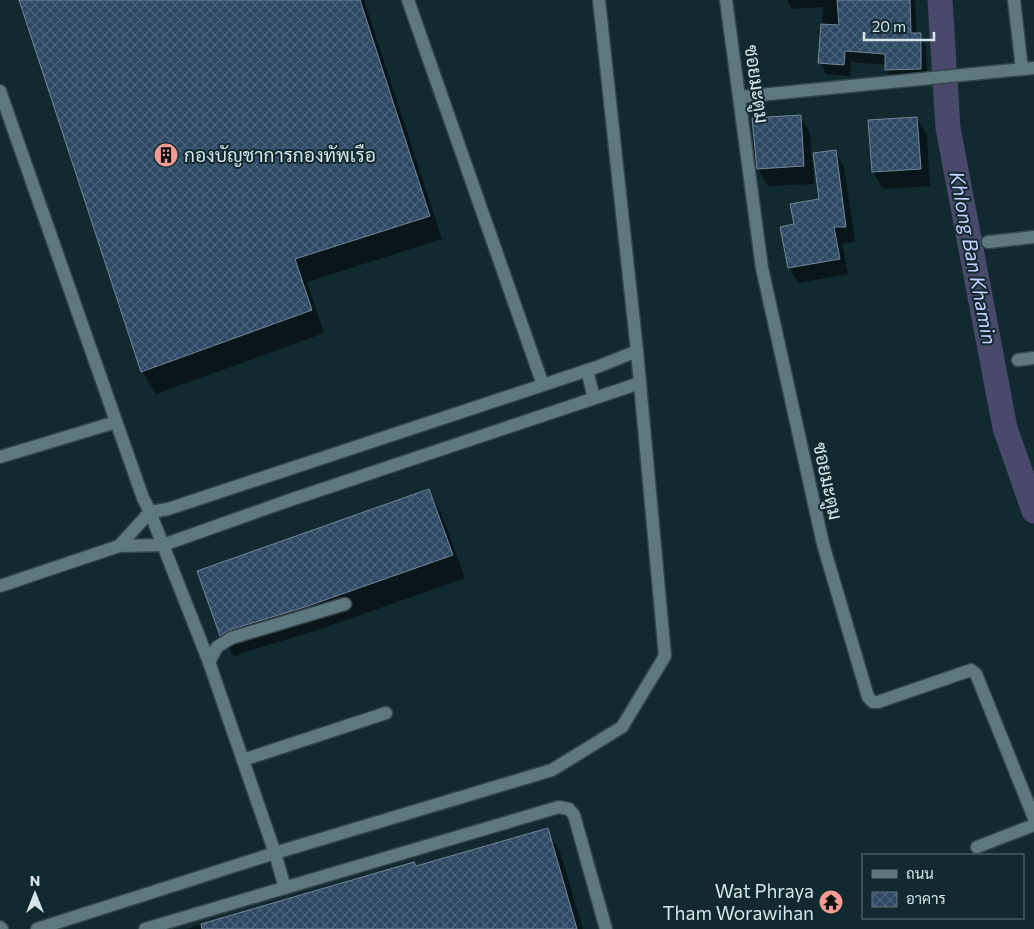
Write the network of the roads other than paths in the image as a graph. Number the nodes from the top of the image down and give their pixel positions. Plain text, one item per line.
1 (408, 0) edge
2 (599, 0) edge
3 (726, 0) edge
4 (1014, 0) edge
5 (1028, 68) edge
6 (0, 91) edge
7 (740, 97) junction
8 (1034, 237) edge
9 (988, 242) dead end
10 (637, 350) junction
11 (1034, 358) edge
12 (1018, 360) dead end
13 (587, 370) junction
14 (640, 383) junction
15 (542, 385) junction
16 (594, 398) junction
17 (116, 422) junction
18 (0, 457) edge
19 (150, 512) junction
20 (119, 546) junction
21 (162, 546) junction
22 (0, 586) edge
23 (345, 604) dead end
24 (209, 662) junction
25 (386, 712) dead end
26 (243, 760) junction
27 (1034, 818) edge
28 (1034, 826) edge
29 (978, 847) dead end
30 (275, 853) junction
31 (284, 888) junction
32 (37, 929) edge
33 (145, 929) edge
34 (606, 929) edge

1 - 15 street
2 - 10 street
3 - 7 street, ซอยมะตูม
4 - 5 street
5 - 7 street
6 - 17 street
7 - 27 street, ซอยมะตูม
8 - 9 street
10 - 13 street
10 - 14 street
11 - 12 street
13 - 15 street
13 - 16 street
14 - 16 street
14 - 30 street
15 - 19 street
16 - 21 street
17 - 18 street
17 - 19 street
19 - 20 street
19 - 21 street
20 - 21 street
20 - 22 street
21 - 24 street
23 - 24 street
24 - 26 street
25 - 26 street
26 - 30 street
28 - 29 street
30 - 31 street
30 - 32 street
31 - 33 street
31 - 34 street

